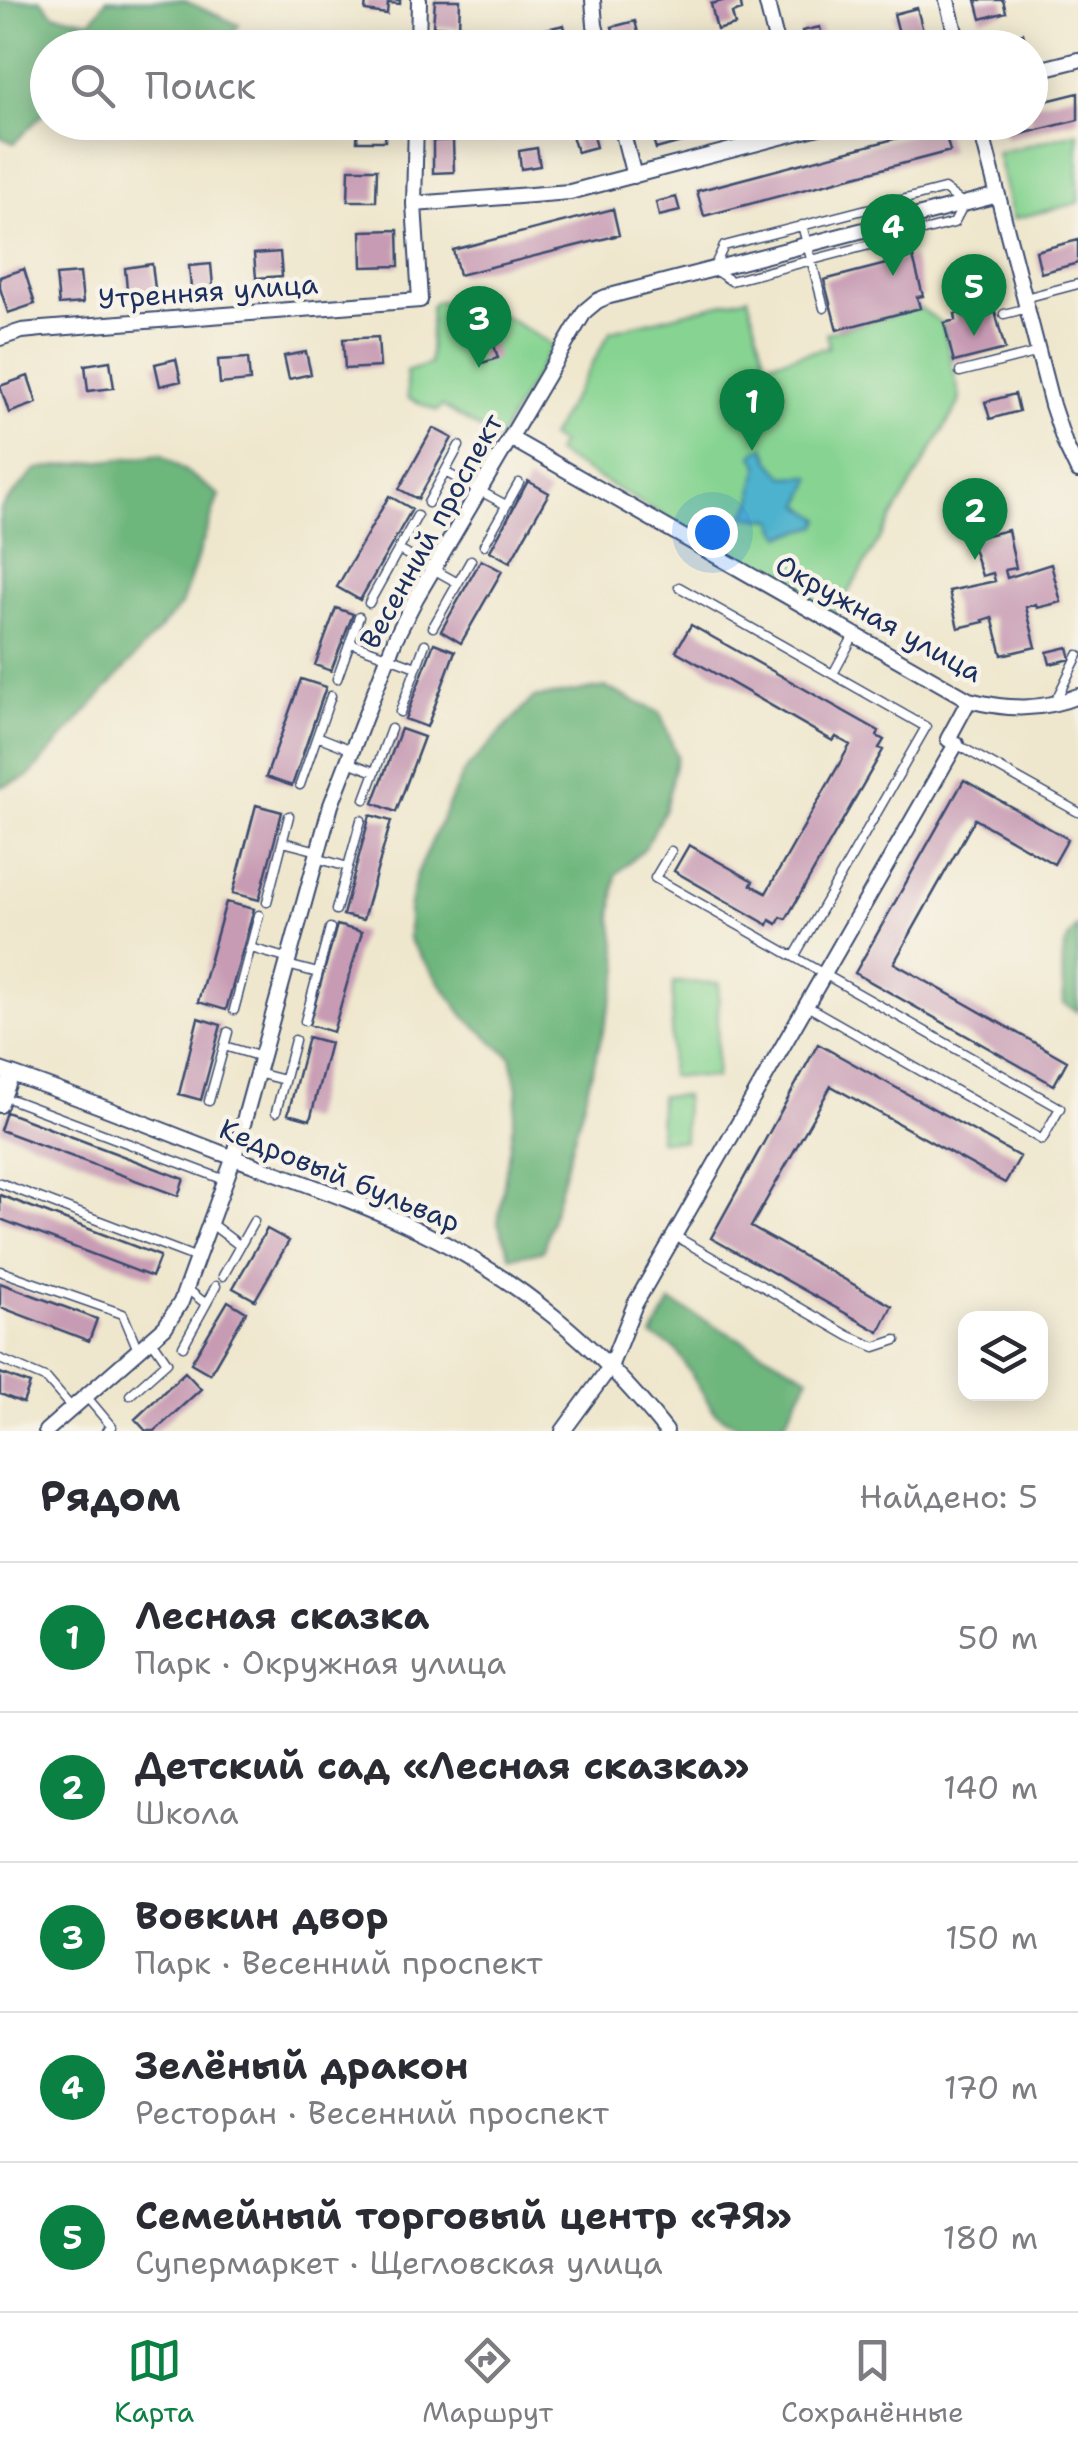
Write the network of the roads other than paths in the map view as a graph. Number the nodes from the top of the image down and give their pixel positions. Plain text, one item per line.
1 (419, 0) edge
2 (593, 0) edge
3 (766, 0) edge
4 (947, 0) edge
5 (418, 30) edge
6 (596, 30) edge
7 (774, 30) edge
8 (954, 30) edge
9 (1078, 60) edge
10 (1048, 68) edge
11 (416, 140) edge
12 (625, 140) edge
13 (755, 140) edge
14 (983, 140) edge
15 (634, 176) junction
16 (998, 195) junction
17 (896, 201) junction
18 (414, 204) junction
19 (964, 204) junction
20 (849, 213) junction
21 (902, 219) junction
22 (802, 226) junction
23 (855, 232) junction
24 (906, 235) junction
25 (757, 237) junction
26 (807, 244) junction
27 (860, 247) junction
28 (762, 256) junction
29 (811, 260) junction
30 (713, 269) junction
31 (768, 271) junction
32 (1078, 284) edge
33 (1026, 303) junction
34 (824, 308) dead end
35 (1004, 314) dead end
36 (0, 338) edge
37 (1039, 352) junction
38 (960, 372) dead end
39 (510, 438) junction
40 (459, 446) dead end
41 (1078, 471) edge
42 (445, 472) junction
43 (519, 483) dead end
44 (479, 490) junction
45 (428, 503) dead end
46 (506, 505) junction
47 (418, 516) dead end
48 (484, 545) dead end
49 (398, 550) junction
50 (471, 560) dead end
51 (433, 569) junction
52 (458, 583) junction
53 (679, 587) dead end
54 (369, 603) dead end
55 (359, 617) dead end
56 (433, 626) dead end
57 (854, 635) junction
58 (351, 643) junction
59 (425, 644) dead end
60 (1078, 655) edge
61 (388, 657) junction
62 (416, 666) junction
63 (832, 674) junction
64 (337, 678) dead end
65 (331, 696) dead end
66 (1078, 696) edge
67 (969, 700) junction
68 (1054, 704) junction
69 (400, 712) dead end
70 (926, 727) junction
71 (391, 728) dead end
72 (317, 736) junction
73 (952, 742) junction
74 (350, 756) junction
75 (375, 772) junction
76 (300, 785) dead end
77 (366, 799) dead end
78 (1078, 812) edge
79 (290, 816) dead end
80 (361, 820) dead end
81 (283, 842) junction
82 (670, 851) dead end
83 (317, 855) junction
84 (348, 867) junction
85 (267, 902) dead end
86 (336, 910) dead end
87 (259, 915) dead end
88 (330, 928) dead end
89 (251, 948) junction
90 (794, 957) junction
91 (288, 962) junction
92 (318, 973) junction
93 (825, 975) junction
94 (807, 1006) junction
95 (234, 1010) dead end
96 (306, 1022) dead end
97 (228, 1032) dead end
98 (295, 1040) dead end
99 (224, 1046) junction
100 (262, 1056) junction
101 (6, 1072) edge
102 (257, 1074) junction
103 (284, 1080) junction
104 (209, 1102) dead end
105 (6, 1103) edge
106 (100, 1107) junction
107 (276, 1112) dead end
108 (91, 1130) junction
109 (234, 1157) junction
110 (225, 1180) junction
111 (0, 1183) edge
112 (254, 1221) dead end
113 (210, 1224) junction
114 (675, 1236) junction
115 (239, 1245) junction
116 (197, 1258) junction
117 (0, 1272) edge
118 (223, 1276) dead end
119 (216, 1286) dead end
120 (186, 1288) junction
121 (206, 1304) junction
122 (896, 1340) dead end
123 (145, 1345) junction
124 (184, 1346) dead end
125 (0, 1359) edge
126 (610, 1367) junction
127 (86, 1395) junction
128 (130, 1395) dead end
129 (71, 1407) junction
130 (46, 1431) edge
131 (107, 1431) edge
132 (563, 1431) edge
133 (666, 1431) edge

1 - 5 street
2 - 6 street
3 - 7 street
4 - 8 street
9 - 10 street
11 - 18 street
12 - 15 street
13 - 15 street
14 - 16 street
15 - 18 street
16 - 19 street, Весенний проспект
16 - 33 street
17 - 19 lane
17 - 20 lane
17 - 21 lane
18 - 36 street, Утренняя улица
19 - 21 street, Весенний проспект
19 - 24 lane
20 - 22 lane
20 - 23 lane
21 - 23 street, Весенний проспект
21 - 24 lane
22 - 25 lane
22 - 26 lane
23 - 26 street, Весенний проспект
23 - 27 lane
24 - 27 lane
25 - 28 lane
25 - 30 lane
26 - 28 street, Весенний проспект
26 - 29 lane
27 - 29 lane
28 - 30 street, Весенний проспект
28 - 31 lane
29 - 31 lane
29 - 34 lane
30 - 31 lane
30 - 39 street, Весенний проспект
32 - 33 lane
33 - 35 lane
33 - 37 street
37 - 38 lane
37 - 41 street
39 - 44 street, Весенний проспект
39 - 57 street, Окружная улица
40 - 42 lane
42 - 44 lane
42 - 45 lane
43 - 46 lane
44 - 46 lane
44 - 51 street, Весенний проспект
46 - 48 lane
47 - 49 lane
49 - 51 lane
49 - 54 lane
50 - 52 lane
51 - 52 lane
51 - 61 street, Весенний проспект
52 - 56 lane
53 - 63 lane
55 - 58 lane
57 - 63 lane
57 - 67 street, Окружная улица
58 - 61 lane
58 - 64 lane
59 - 62 lane
60 - 68 lane
61 - 62 lane
61 - 74 street, Весенний проспект
62 - 69 lane
63 - 70 lane
65 - 72 lane
66 - 68 street, Окружная улица
67 - 68 street, Окружная улица
67 - 73 street
70 - 73 lane
70 - 90 lane
71 - 75 lane
72 - 74 lane
72 - 76 lane
73 - 78 lane
73 - 93 street
74 - 75 lane
74 - 83 street, Весенний проспект
75 - 77 lane
79 - 81 lane
80 - 84 lane
81 - 83 lane
81 - 85 lane
82 - 90 lane
83 - 84 lane
83 - 91 street, Весенний проспект
84 - 86 lane
87 - 89 lane
88 - 92 lane
89 - 91 lane
89 - 95 lane
90 - 93 lane
91 - 92 lane
91 - 100 street, Весенний проспект
92 - 96 lane
93 - 94 street
93 - 94 lane
94 - 114 street
97 - 99 lane
98 - 103 lane
99 - 100 lane
99 - 104 lane
100 - 102 street, Весенний проспект
101 - 105 street
101 - 106 street, Кедровый бульвар
102 - 103 lane
102 - 109 street, Весенний проспект
103 - 107 lane
105 - 108 lane
106 - 108 lane
106 - 109 street, Кедровый бульвар
108 - 110 lane
109 - 110 street, Весенний проспект
109 - 126 street, Кедровый бульвар
110 - 113 street, Весенний проспект
111 - 116 lane
112 - 115 lane
113 - 115 lane
113 - 116 street, Весенний проспект
114 - 122 lane
114 - 126 street
115 - 118 lane
116 - 120 street, Весенний проспект
117 - 123 lane
119 - 121 lane
120 - 121 lane
120 - 123 street, Весенний проспект
121 - 124 lane
123 - 127 street, Весенний проспект
123 - 128 lane
125 - 129 lane
126 - 132 street
126 - 133 street, Кедровый бульвар
127 - 129 street, Весенний проспект
127 - 131 lane
129 - 130 street, Весенний проспект

